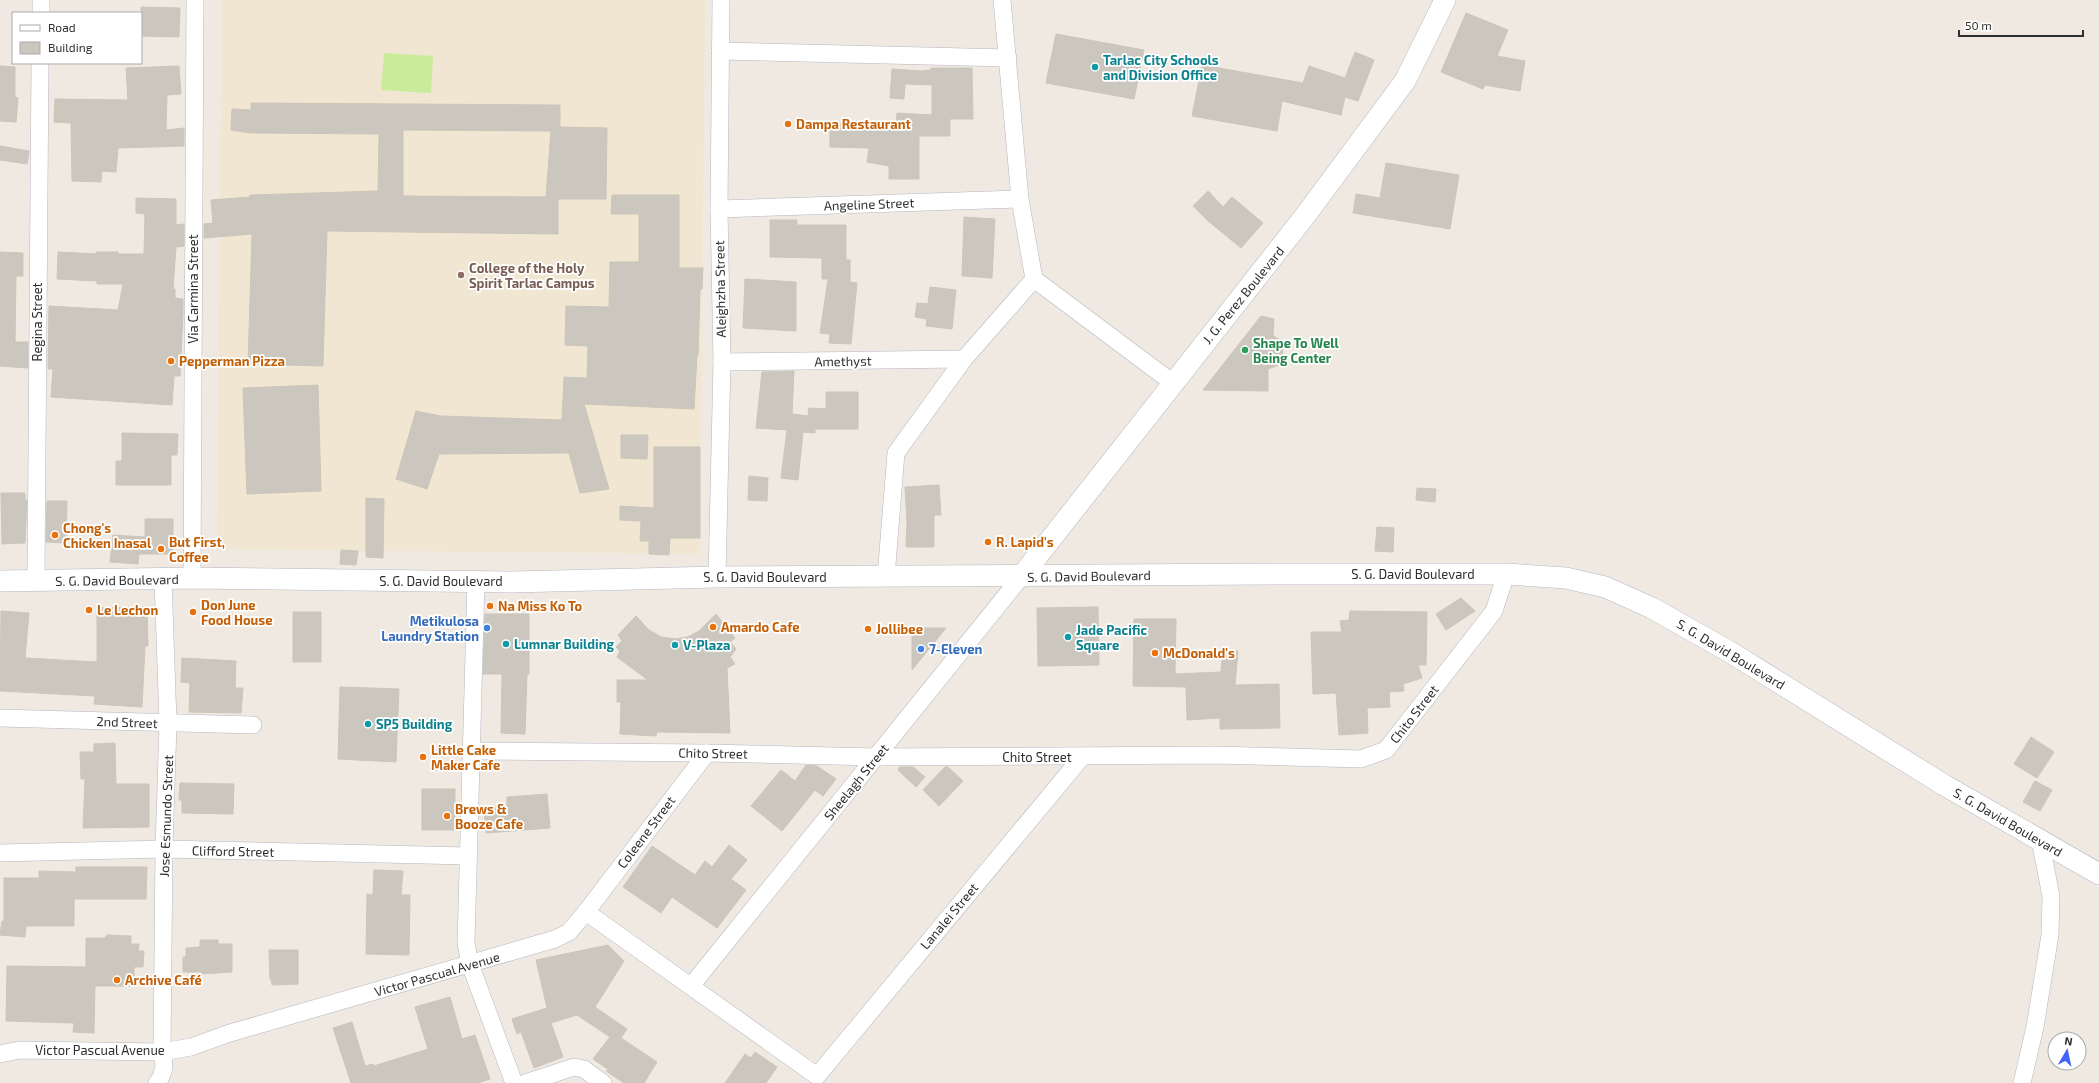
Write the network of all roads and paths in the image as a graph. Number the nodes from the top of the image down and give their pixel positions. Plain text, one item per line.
1 (41, 0) edge
2 (194, 0) edge
3 (721, 0) edge
4 (1002, 0) edge
5 (1445, 0) edge
6 (41, 12) edge
7 (720, 51) junction
8 (1008, 58) junction
9 (40, 64) edge
10 (1020, 199) junction
11 (719, 209) junction
12 (1034, 279) junction
13 (964, 359) junction
14 (722, 362) junction
15 (1172, 383) junction
16 (1506, 574) junction
17 (717, 577) junction
18 (886, 577) junction
19 (1021, 577) junction
20 (192, 578) junction
21 (163, 579) junction
22 (36, 581) junction
23 (0, 582) edge
24 (476, 582) junction
25 (0, 718) edge
26 (168, 723) junction
27 (253, 725) dead end
28 (472, 752) junction
29 (707, 753) junction
30 (876, 757) junction
31 (1082, 757) junction
32 (2040, 840) junction
33 (164, 849) junction
34 (0, 853) edge
35 (467, 856) junction
36 (2099, 874) edge
37 (586, 912) junction
38 (470, 964) junction
39 (690, 986) junction
40 (162, 1052) junction
41 (0, 1054) edge
42 (157, 1083) edge
43 (514, 1083) edge
44 (525, 1083) edge
45 (603, 1083) edge
46 (2022, 1083) edge

1 - 6 street
2 - 20 street, Via Carmina Street
3 - 7 street, Aleighzha Street
4 - 8 street
5 - 15 street, J. G. Perez Boulevard
7 - 8 street
7 - 11 street, Aleighzha Street
8 - 10 street
9 - 22 street, Regina Street
10 - 11 street, Angeline Street
10 - 12 street
11 - 14 street, Aleighzha Street
12 - 13 street
12 - 15 street
13 - 14 street, Amethyst
13 - 18 street
14 - 17 street, Aleighzha Street
15 - 19 street, J. G. Perez Boulevard
16 - 19 street, S. G. David Boulevard
16 - 31 street, Chito Street
16 - 32 street, S. G. David Boulevard
17 - 18 street, S. G. David Boulevard
17 - 24 street, S. G. David Boulevard
18 - 19 street, S. G. David Boulevard
19 - 30 street, Sheelagh Street
20 - 21 street, S. G. David Boulevard
20 - 24 street, S. G. David Boulevard
21 - 22 street, S. G. David Boulevard
21 - 26 street, Jose Esmundo Street
22 - 23 street, S. G. David Boulevard
24 - 28 street
25 - 26 street, 2nd Street
26 - 27 street, 2nd Street
26 - 33 street, Jose Esmundo Street
28 - 29 street, Chito Street
28 - 35 street
29 - 30 street, Chito Street
29 - 37 street, Coleene Street
30 - 31 street, Chito Street
30 - 39 street, Sheelagh Street
31 - 39 street, Lanalei Street
32 - 36 street, S. G. David Boulevard
32 - 46 street
33 - 34 street, Clifford Street
33 - 35 street, Clifford Street
33 - 40 street, Jose Esmundo Street
35 - 38 street
37 - 38 street, Victor Pascual Avenue
37 - 39 street
38 - 40 street, Victor Pascual Avenue
38 - 43 street
40 - 41 street, Victor Pascual Avenue
40 - 42 street, Jose Esmundo Street
44 - 45 street

